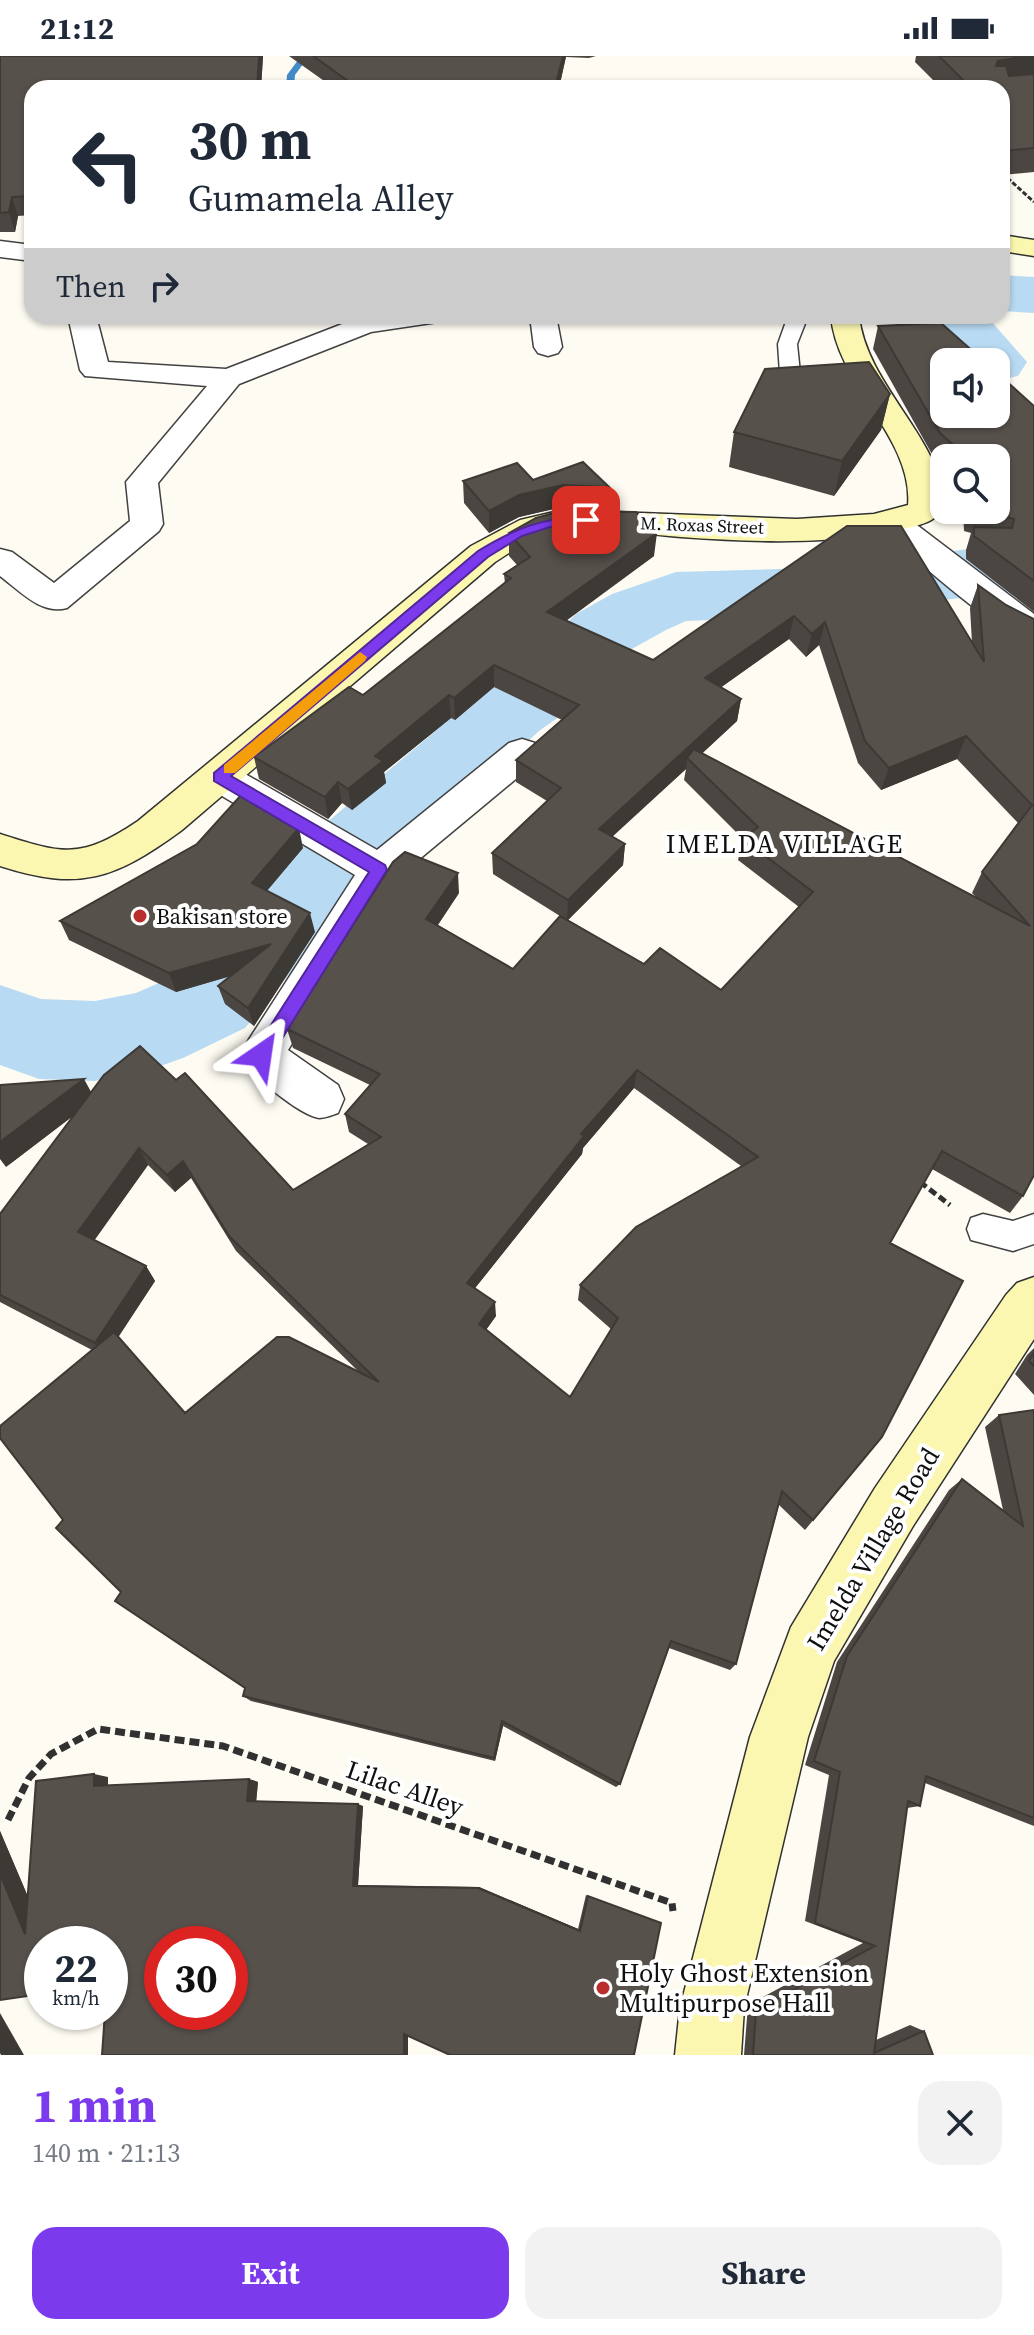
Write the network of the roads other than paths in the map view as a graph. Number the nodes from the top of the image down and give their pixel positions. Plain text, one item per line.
1 (1010, 244) edge
2 (1034, 248) edge
3 (0, 249) edge
4 (24, 252) edge
5 (84, 324) edge
6 (365, 324) edge
7 (545, 324) edge
8 (793, 324) edge
9 (847, 324) edge
10 (548, 347) dead end
11 (790, 373) edge
12 (229, 378) junction
13 (904, 532) junction
14 (0, 560) edge
15 (1034, 631) edge
16 (522, 753) edge
17 (220, 777) junction
18 (0, 849) edge
19 (371, 865) junction
20 (322, 1099) dead end
21 (983, 1229) road end
22 (1034, 1229) edge
23 (1034, 1300) edge
24 (708, 2055) edge

1 - 2 main road
3 - 4 street
5 - 12 street
6 - 12 street
7 - 10 street
8 - 11 lane
9 - 13 main road, M. Roxas Street
12 - 14 street
13 - 15 street
13 - 17 main road, M. Roxas Street
16 - 19 street
17 - 18 main road, M. Roxas Street
17 - 19 street
19 - 20 street
21 - 22 lane
23 - 24 main road, Imelda Village Road

